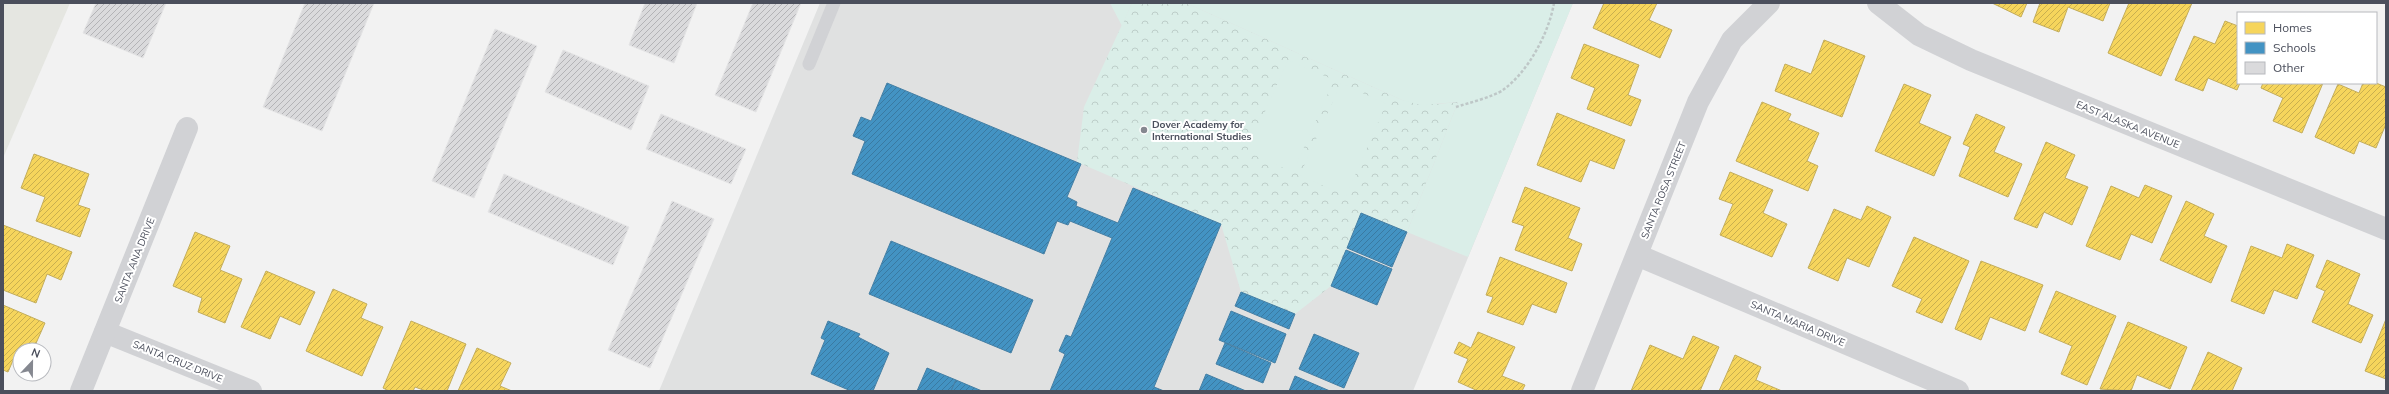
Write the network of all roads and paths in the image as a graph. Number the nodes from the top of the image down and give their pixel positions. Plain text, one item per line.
1 (834, 3) edge
2 (1554, 3) edge
3 (1769, 3) edge
4 (1878, 3) edge
5 (809, 64) dead end
6 (1456, 107) dead end
7 (187, 128) dead end
8 (2386, 228) edge
9 (1637, 255) junction
10 (106, 332) junction
11 (81, 391) edge
12 (251, 391) edge
13 (1582, 391) edge
14 (1958, 391) edge

1 - 5 lane
2 - 6 path
3 - 9 street, SANTA ROSA STREET
4 - 8 street, EAST ALASKA AVENUE
7 - 10 street, SANTA ANA DRIVE
9 - 13 street, SANTA ROSA STREET
9 - 14 street, SANTA MARIA DRIVE
10 - 11 street, SANTA ANA DRIVE
10 - 12 street, SANTA CRUZ DRIVE

